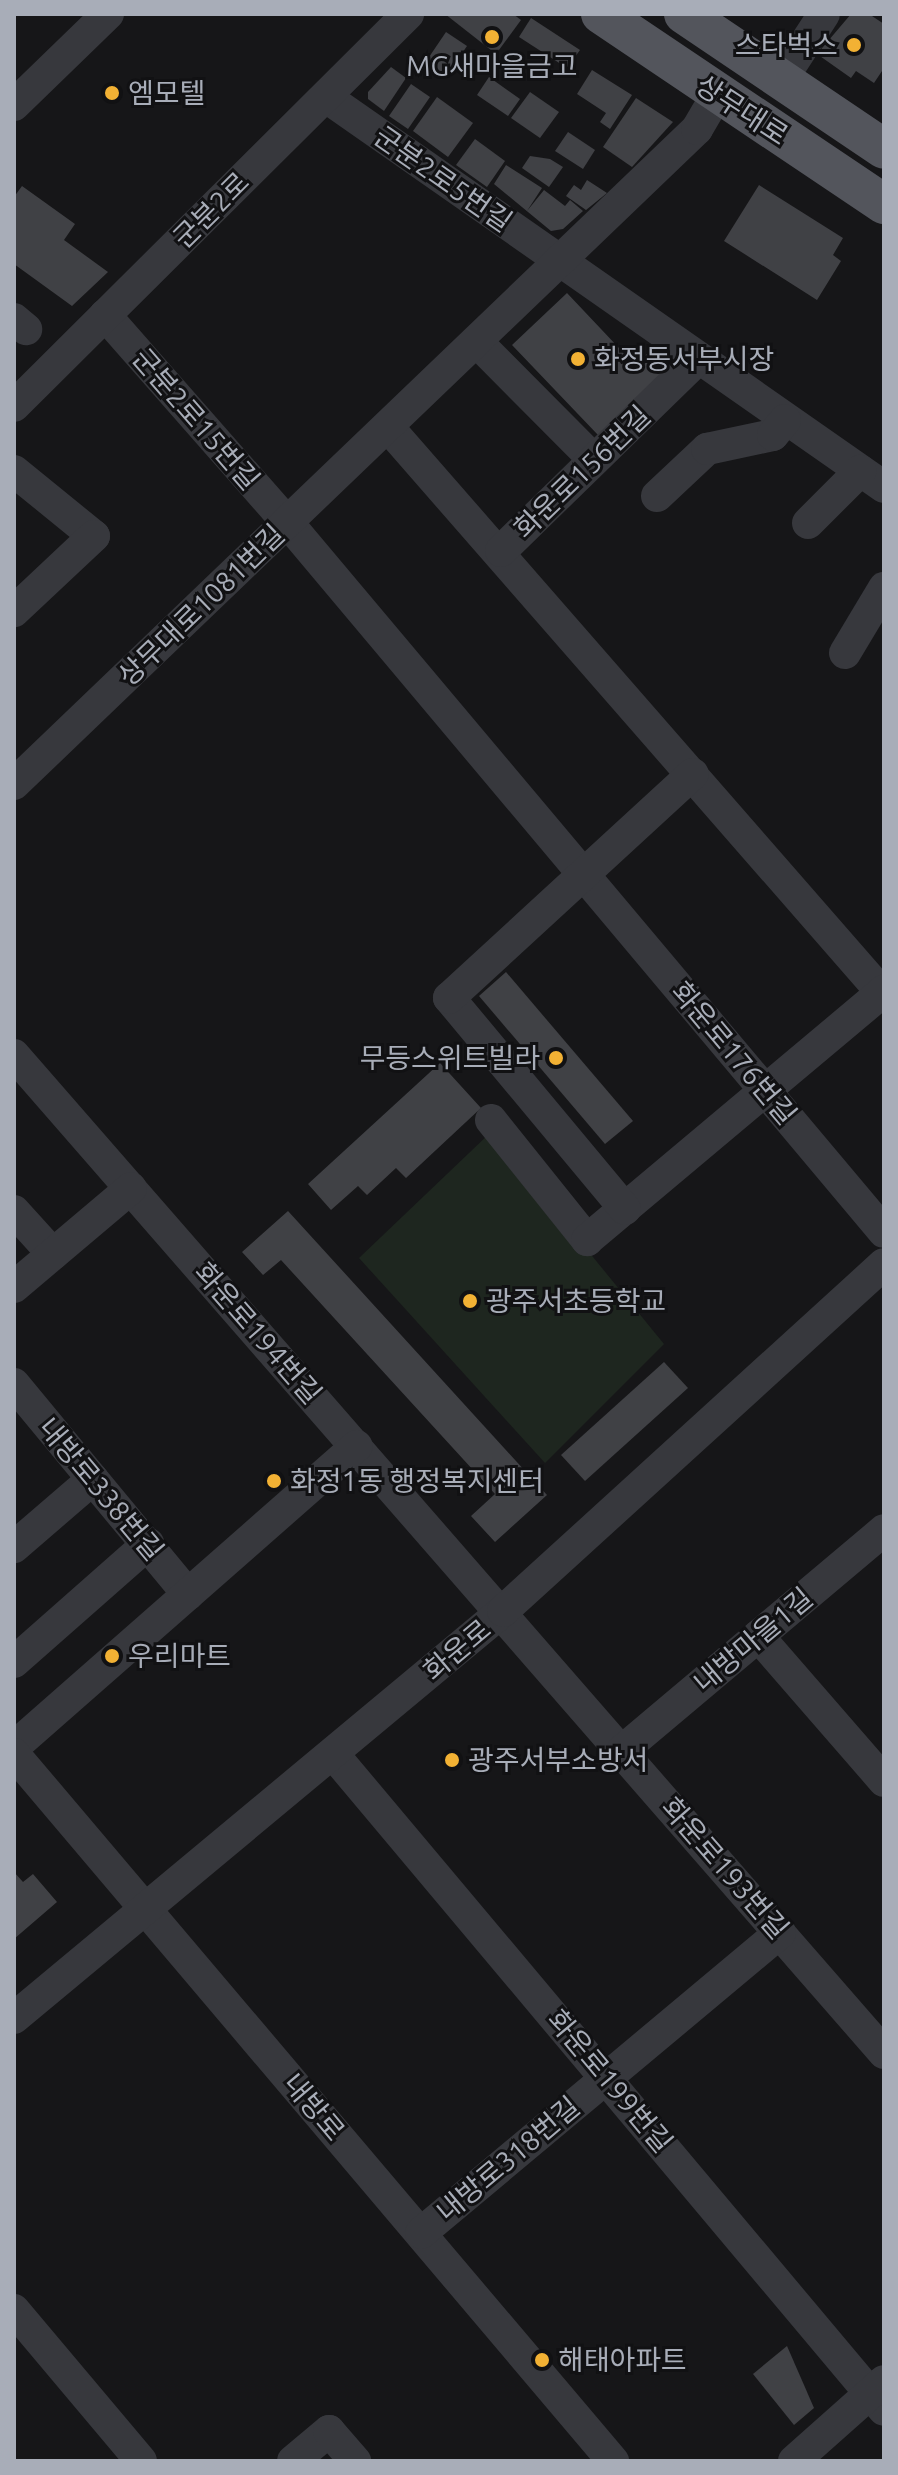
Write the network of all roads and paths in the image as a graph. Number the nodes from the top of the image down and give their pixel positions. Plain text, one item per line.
1 (108, 14) edge
2 (408, 14) edge
3 (601, 14) edge
4 (684, 14) edge
5 (824, 14) edge
6 (782, 79) junction
7 (718, 93) junction
8 (326, 97) junction
9 (14, 105) edge
10 (884, 149) edge
11 (884, 204) edge
12 (560, 261) junction
13 (105, 315) junction
14 (477, 342) junction
15 (698, 359) junction
16 (14, 406) edge
17 (785, 420) junction
18 (388, 427) junction
19 (594, 460) junction
20 (14, 471) edge
21 (872, 479) edge
22 (657, 496) dead end
23 (288, 523) junction
24 (808, 523) dead end
25 (501, 551) junction
26 (884, 588) edge
27 (14, 611) edge
28 (845, 653) dead end
29 (693, 774) junction
30 (14, 784) edge
31 (583, 874) junction
32 (883, 993) edge
33 (14, 1055) edge
34 (766, 1092) junction
35 (491, 1120) dead end
36 (131, 1188) junction
37 (14, 1211) edge
38 (620, 1213) junction
39 (884, 1232) edge
40 (53, 1254) junction
41 (884, 1264) edge
42 (14, 1287) edge
43 (14, 1384) edge
44 (357, 1446) junction
45 (93, 1479) junction
46 (884, 1530) edge
47 (148, 1544) junction
48 (14, 1547) edge
49 (188, 1594) junction
50 (503, 1611) junction
51 (758, 1636) junction
52 (14, 1662) edge
53 (14, 1747) edge
54 (623, 1750) junction
55 (14, 1754) edge
56 (334, 1755) junction
57 (884, 1781) edge
58 (146, 1906) junction
59 (780, 1933) junction
60 (14, 2018) edge
61 (880, 2039) edge
62 (607, 2076) junction
63 (421, 2233) junction
64 (14, 2310) edge
65 (879, 2395) edge
66 (141, 2461) edge
67 (293, 2461) edge
68 (355, 2461) edge
69 (613, 2461) edge
70 (794, 2461) edge

1 - 9 street
2 - 8 street, 군분2로
3 - 7 main road, 상무대로
4 - 6 main road, 상무대로
5 - 6 street
6 - 10 main road, 상무대로
7 - 11 main road, 상무대로
7 - 12 street, 상무대로1081번길
8 - 12 street, 군분2로5번길
8 - 13 street, 군분2로
12 - 14 street, 상무대로1081번길
12 - 15 street
13 - 16 street, 군분2로
13 - 23 street, 군분2로15번길
14 - 18 street, 상무대로1081번길
14 - 19 street
15 - 17 street
15 - 19 street, 화운로156번길
17 - 21 street
17 - 22 street
18 - 23 street, 상무대로1081번길
18 - 25 street
19 - 25 street, 화운로156번길
20 - 27 street
21 - 24 street
23 - 30 street, 상무대로1081번길
23 - 31 street, 화운로176번길
25 - 29 street
26 - 28 street
29 - 31 street
29 - 32 street
31 - 34 street, 화운로176번길
31 - 38 street
32 - 34 street
33 - 36 street, 화운로194번길
34 - 38 street
34 - 39 street, 화운로176번길
35 - 38 street
36 - 40 street
36 - 44 street, 화운로194번길
37 - 40 street
40 - 42 street
41 - 50 street, 화운로
43 - 45 street, 내방로338번길
44 - 49 street
44 - 50 street, 화운로194번길
45 - 47 street, 내방로338번길
45 - 48 street
46 - 51 street, 내방마을1길
47 - 49 street, 내방로338번길
47 - 52 street
49 - 53 street
50 - 54 street, 화운로193번길
50 - 56 street, 화운로
51 - 54 street, 내방마을1길
51 - 57 street
54 - 59 street, 화운로193번길
55 - 58 street, 내방로
56 - 58 street, 화운로
56 - 62 street, 화운로199번길
58 - 60 street, 화운로
58 - 63 street, 내방로
59 - 61 street, 화운로193번길
59 - 62 street, 내방로318번길
62 - 63 street, 내방로318번길
62 - 65 street, 화운로199번길
63 - 69 street, 내방로
64 - 66 street
65 - 70 street
67 - 68 street

